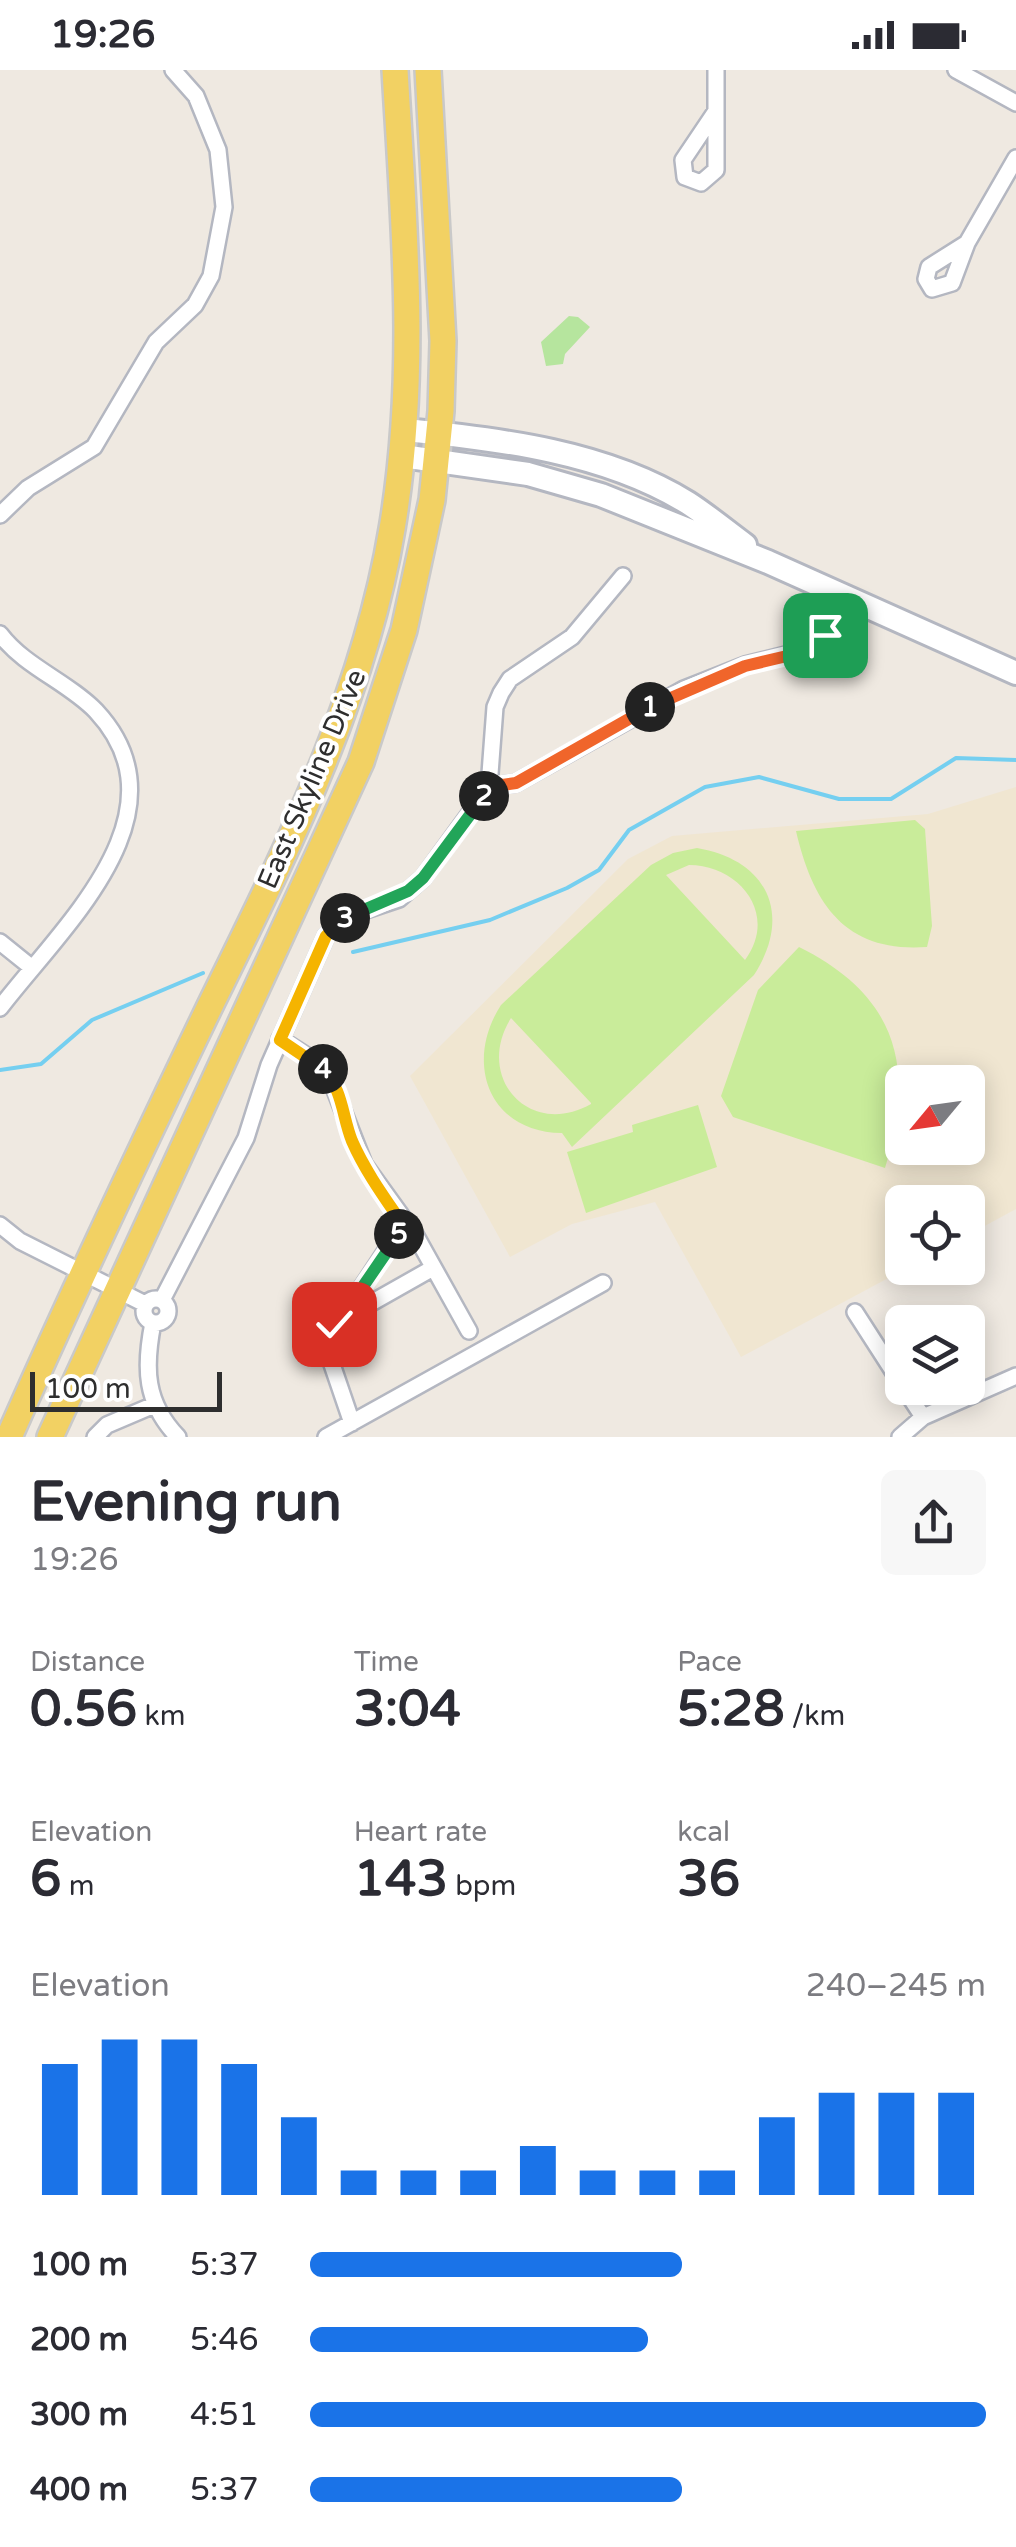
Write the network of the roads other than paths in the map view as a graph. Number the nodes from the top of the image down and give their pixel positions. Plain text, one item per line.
1 (173, 70) edge
2 (396, 70) edge
3 (428, 70) edge
4 (716, 70) edge
5 (956, 70) edge
6 (1016, 102) edge
7 (716, 111) dead end
8 (1016, 158) edge
9 (967, 243) dead end
10 (405, 430) junction
11 (440, 433) junction
12 (402, 456) junction
13 (438, 459) junction
14 (0, 515) edge
15 (768, 562) junction
16 (623, 576) dead end
17 (864, 604) junction
18 (0, 634) edge
19 (843, 640) junction
20 (787, 656) junction
21 (1016, 673) edge
22 (489, 787) junction
23 (0, 942) edge
24 (31, 967) junction
25 (0, 1008) edge
26 (280, 1040) junction
27 (0, 1225) edge
28 (406, 1229) junction
29 (434, 1268) junction
30 (81, 1273) junction
31 (603, 1282) dead end
32 (117, 1291) junction
33 (153, 1302) junction
34 (855, 1312) dead end
35 (353, 1313) junction
36 (469, 1331) dead end
37 (885, 1358) edge
38 (1016, 1376) edge
39 (154, 1404) junction
40 (916, 1405) edge
41 (924, 1417) junction
42 (352, 1422) junction
43 (9, 1437) edge
44 (50, 1437) edge
45 (95, 1437) edge
46 (178, 1437) edge
47 (326, 1437) edge
48 (900, 1437) edge

1 - 14 street
2 - 10 main road, East Skyline Drive
3 - 11 main road, East Skyline Drive
4 - 7 street
5 - 6 street
8 - 9 street
10 - 11 main road
10 - 12 main road, East Skyline Drive
11 - 13 main road, East Skyline Drive
11 - 15 main road
12 - 13 main road
12 - 30 main road, East Skyline Drive
13 - 15 main road
13 - 32 main road, East Skyline Drive
15 - 17 main road
16 - 22 street
17 - 19 street
17 - 21 main road
18 - 24 street
19 - 20 street
19 - 20 street
20 - 22 street
22 - 26 street
23 - 24 street
24 - 25 street
26 - 28 street
26 - 33 street
27 - 30 street
28 - 29 street
28 - 35 street
29 - 35 street
29 - 36 street
30 - 32 street
30 - 43 main road, East Skyline Drive
31 - 42 street
32 - 33 street
32 - 44 main road, East Skyline Drive
33 - 39 street
34 - 37 street
35 - 42 street
38 - 41 street
39 - 45 street
39 - 46 street
40 - 41 street
41 - 48 street
42 - 47 street

